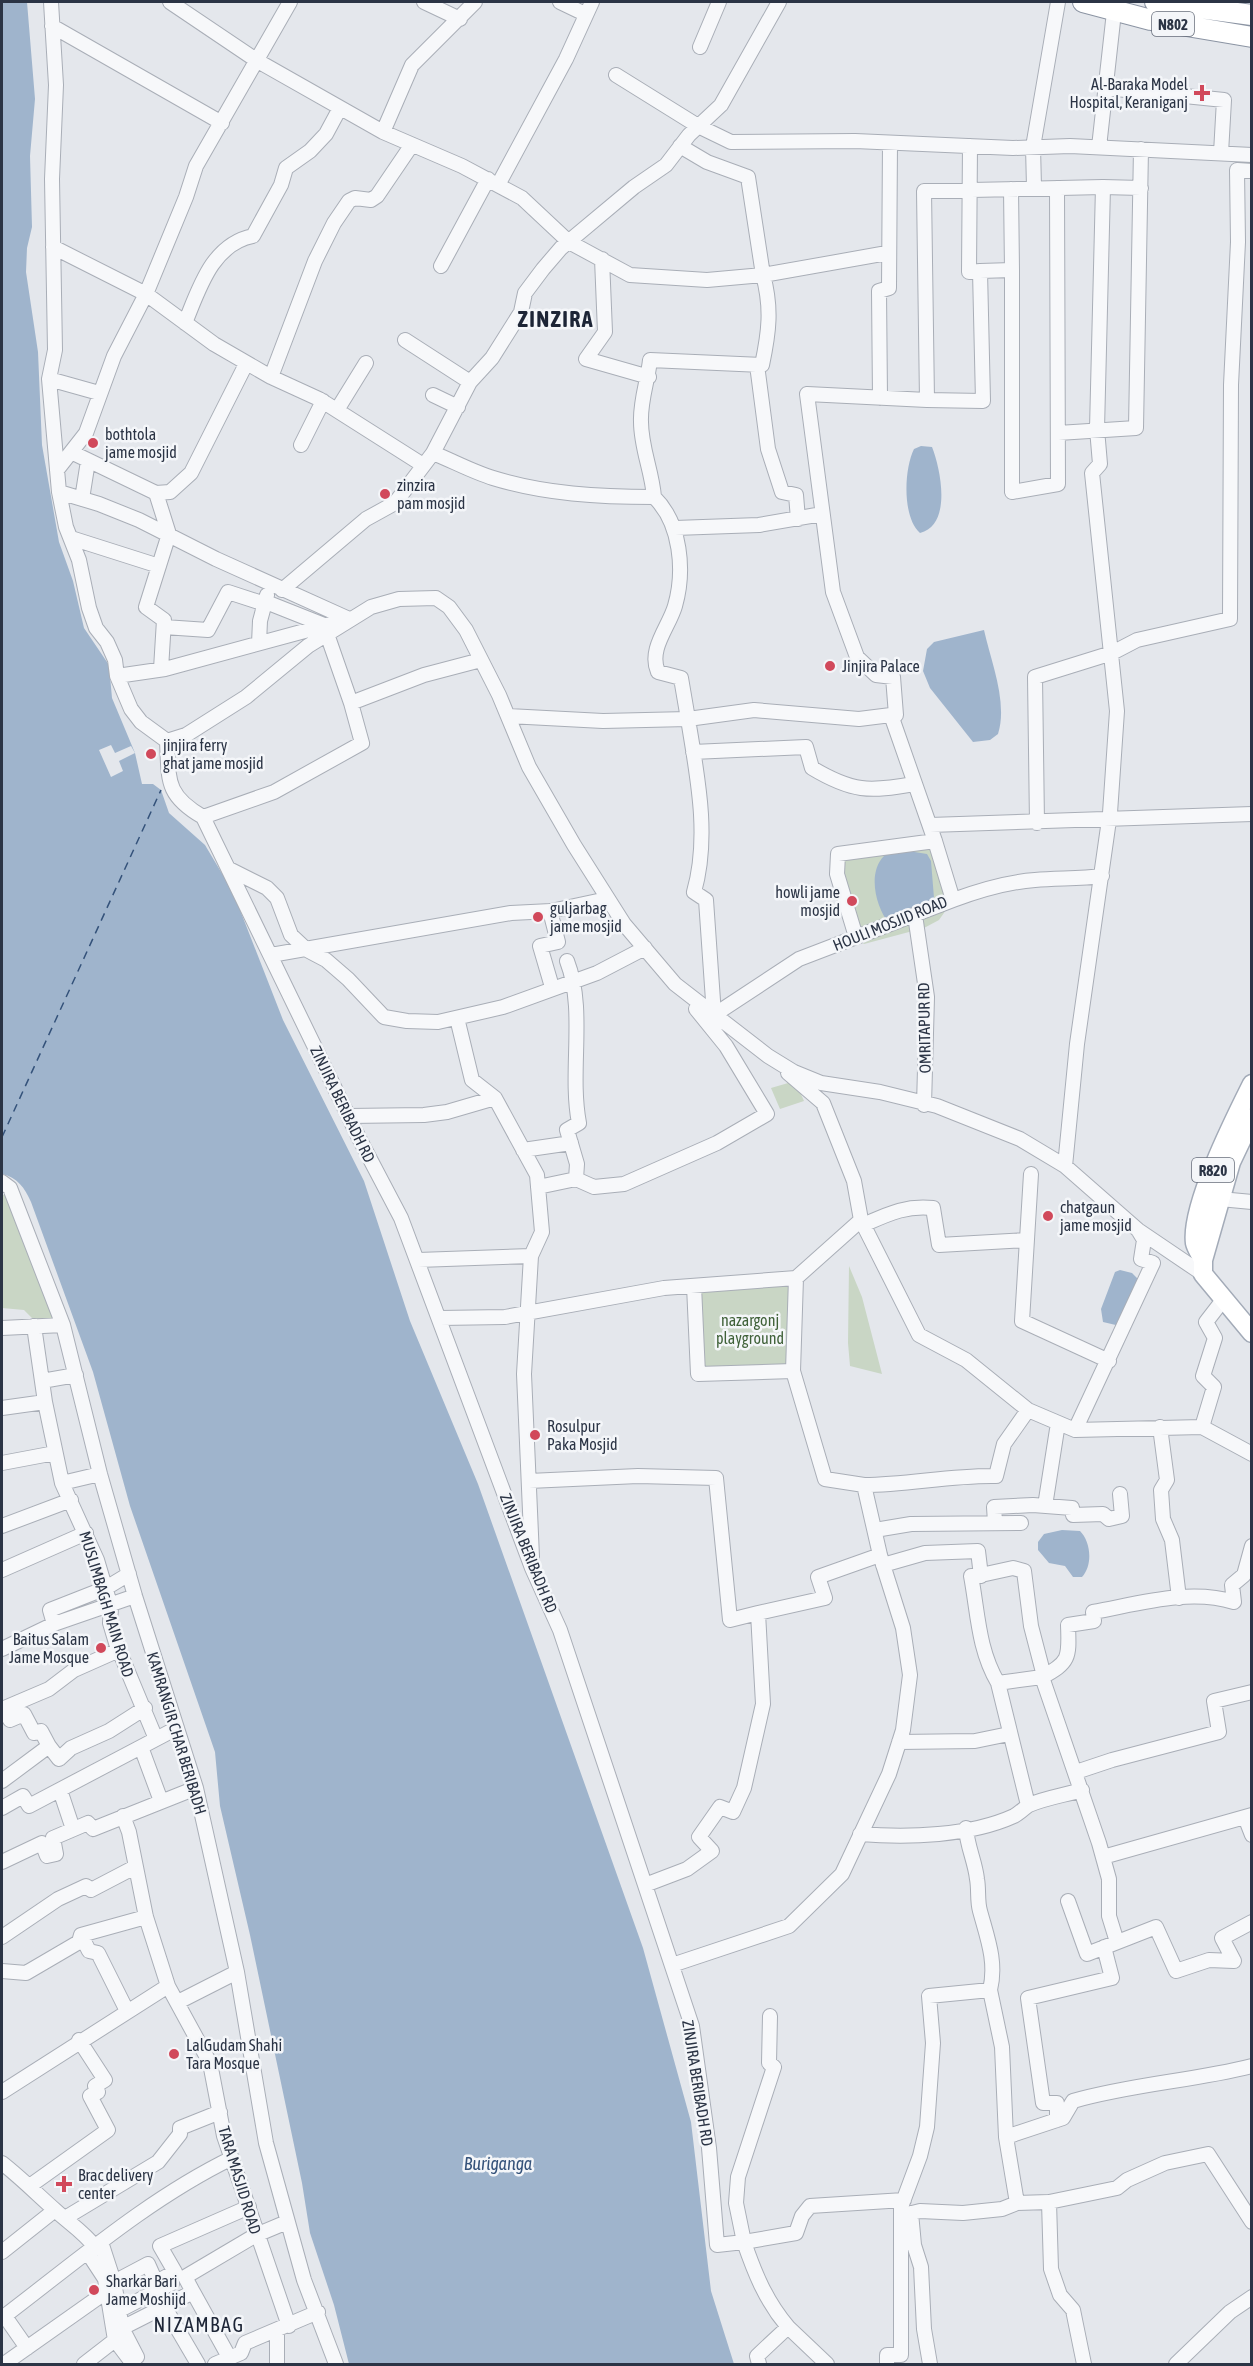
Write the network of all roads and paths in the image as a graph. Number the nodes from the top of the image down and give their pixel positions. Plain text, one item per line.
1 (51, 2) edge
2 (170, 2) edge
3 (290, 2) edge
4 (424, 2) edge
5 (476, 2) edge
6 (560, 2) edge
7 (592, 2) edge
8 (719, 2) edge
9 (779, 2) edge
10 (1058, 2) edge
11 (1155, 2) edge
12 (1089, 4) edge
13 (1114, 12) junction
14 (585, 14) junction
15 (1251, 15) edge
16 (460, 19) junction
17 (52, 26) junction
18 (1251, 37) edge
19 (700, 47) dead end
20 (256, 60) junction
21 (616, 75) dead end
22 (1106, 88) junction
23 (340, 108) junction
24 (222, 123) junction
25 (698, 126) junction
26 (383, 132) junction
27 (890, 143) junction
28 (411, 146) junction
29 (680, 146) junction
30 (970, 146) junction
31 (1033, 147) junction
32 (1099, 147) junction
33 (1141, 149) junction
34 (1221, 153) junction
35 (1251, 154) edge
36 (1251, 171) edge
37 (493, 182) junction
38 (1034, 187) junction
39 (1103, 187) junction
40 (1057, 188) junction
41 (1141, 188) junction
42 (1011, 189) junction
43 (970, 190) junction
44 (568, 242) junction
45 (53, 247) junction
46 (887, 253) junction
47 (602, 259) junction
48 (441, 266) dead end
49 (1012, 270) junction
50 (980, 271) junction
51 (763, 275) junction
52 (146, 294) junction
53 (185, 323) junction
54 (405, 340) dead end
55 (366, 363) dead end
56 (246, 364) junction
57 (757, 365) junction
58 (271, 377) junction
59 (649, 377) junction
60 (50, 379) junction
61 (470, 382) junction
62 (99, 393) junction
63 (433, 395) dead end
64 (880, 398) junction
65 (927, 400) junction
66 (323, 401) junction
67 (458, 407) junction
68 (338, 410) junction
69 (1097, 429) junction
70 (1058, 434) junction
71 (301, 445) dead end
72 (71, 452) junction
73 (433, 453) junction
74 (88, 461) junction
75 (423, 465) junction
76 (57, 470) junction
77 (59, 492) junction
78 (156, 493) junction
79 (654, 497) junction
80 (82, 499) junction
81 (822, 514) junction
82 (798, 519) junction
83 (675, 528) junction
84 (169, 534) junction
85 (71, 538) junction
86 (159, 566) junction
87 (276, 587) junction
88 (265, 603) junction
89 (349, 619) junction
90 (164, 627) junction
91 (326, 630) junction
92 (259, 643) junction
93 (1112, 653) junction
94 (481, 660) junction
95 (161, 669) junction
96 (117, 676) junction
97 (351, 704) junction
98 (891, 715) junction
99 (508, 716) junction
100 (688, 719) junction
101 (166, 741) junction
102 (693, 752) junction
103 (914, 784) junction
104 (1251, 814) edge
105 (203, 817) junction
106 (1109, 821) junction
107 (1037, 823) junction
108 (930, 825) junction
109 (935, 841) junction
110 (229, 869) junction
111 (1102, 876) junction
112 (607, 899) junction
113 (953, 900) junction
114 (550, 911) junction
115 (915, 915) junction
116 (856, 937) junction
117 (645, 948) junction
118 (307, 950) junction
119 (271, 955) junction
120 (580, 956) dead end
121 (567, 961) junction
122 (546, 967) junction
123 (574, 980) junction
124 (675, 984) junction
125 (552, 987) junction
126 (714, 1015) junction
127 (457, 1018) junction
128 (768, 1056) junction
129 (1251, 1084) edge
130 (495, 1098) junction
131 (924, 1105) junction
132 (349, 1116) junction
133 (1251, 1118) edge
134 (571, 1143) junction
135 (523, 1150) junction
136 (1065, 1166) junction
137 (1031, 1174) dead end
138 (576, 1179) junction
139 (2, 1182) edge
140 (538, 1188) junction
141 (1220, 1199) junction
142 (1251, 1202) edge
143 (862, 1223) junction
144 (1138, 1230) junction
145 (1027, 1240) junction
146 (531, 1256) junction
147 (418, 1260) junction
148 (1203, 1267) junction
149 (796, 1278) junction
150 (694, 1286) junction
151 (1223, 1300) junction
152 (529, 1312) junction
153 (440, 1318) junction
154 (1248, 1323) edge
155 (63, 1325) junction
156 (34, 1326) junction
157 (2, 1328) edge
158 (1109, 1361) junction
159 (793, 1371) junction
160 (76, 1375) junction
161 (42, 1381) junction
162 (45, 1402) junction
163 (2, 1408) edge
164 (1028, 1410) junction
165 (1058, 1423) junction
166 (1160, 1427) junction
167 (1202, 1427) junction
168 (1075, 1430) junction
169 (55, 1453) junction
170 (1251, 1454) edge
171 (2, 1463) edge
172 (100, 1474) junction
173 (529, 1481) junction
174 (62, 1483) junction
175 (864, 1485) junction
176 (1120, 1494) dead end
177 (71, 1500) junction
178 (1045, 1506) junction
179 (995, 1522) junction
180 (1022, 1523) dead end
181 (2, 1526) edge
182 (875, 1530) junction
183 (86, 1533) junction
184 (1251, 1546) edge
185 (882, 1560) junction
186 (532, 1568) junction
187 (2, 1570) edge
188 (129, 1574) junction
189 (981, 1575) junction
190 (106, 1588) junction
191 (135, 1596) junction
192 (1179, 1598) junction
193 (111, 1607) junction
194 (758, 1613) junction
195 (54, 1624) junction
196 (2, 1649) edge
197 (119, 1650) junction
198 (1043, 1676) junction
199 (998, 1683) junction
200 (1251, 1692) edge
201 (145, 1708) junction
202 (2, 1709) edge
203 (177, 1728) junction
204 (1009, 1734) junction
205 (156, 1739) junction
206 (899, 1742) junction
207 (49, 1746) junction
208 (141, 1747) junction
209 (1076, 1772) junction
210 (2, 1781) edge
211 (196, 1788) junction
212 (60, 1790) junction
213 (1082, 1790) junction
214 (160, 1801) junction
215 (1028, 1806) junction
216 (2, 1808) edge
217 (123, 1816) junction
218 (1248, 1816) edge
219 (966, 1828) junction
220 (73, 1829) junction
221 (860, 1834) junction
222 (1251, 1835) edge
223 (1103, 1857) junction
224 (2, 1862) edge
225 (135, 1867) junction
226 (645, 1886) junction
227 (1068, 1901) dead end
228 (146, 1917) junction
229 (1251, 1922) edge
230 (81, 1935) junction
231 (2, 1937) edge
232 (1110, 1945) junction
233 (672, 1965) junction
234 (2, 1971) edge
235 (237, 1972) junction
236 (168, 1986) junction
237 (990, 1989) junction
238 (178, 2002) junction
239 (128, 2011) junction
240 (770, 2016) dead end
241 (79, 2040) junction
242 (1251, 2066) edge
243 (2, 2092) edge
244 (220, 2112) junction
245 (1057, 2120) junction
246 (1006, 2137) junction
247 (232, 2158) junction
248 (2, 2163) edge
249 (31, 2185) junction
250 (904, 2200) junction
251 (1049, 2202) junction
252 (1017, 2203) junction
253 (249, 2207) junction
254 (60, 2214) junction
255 (906, 2214) junction
256 (286, 2222) junction
257 (1251, 2222) edge
258 (256, 2235) junction
259 (744, 2242) junction
260 (95, 2248) junction
261 (2, 2252) edge
262 (185, 2277) junction
263 (110, 2287) junction
264 (193, 2292) junction
265 (1251, 2297) edge
266 (164, 2306) junction
267 (120, 2310) junction
268 (318, 2312) junction
269 (3, 2316) edge
270 (788, 2327) junction
271 (283, 2329) junction
272 (117, 2332) junction
273 (27, 2348) junction
274 (230, 2357) junction
275 (4, 2364) edge
276 (84, 2364) edge
277 (133, 2364) edge
278 (141, 2364) edge
279 (198, 2364) edge
280 (215, 2364) edge
281 (277, 2364) edge
282 (336, 2364) edge
283 (759, 2364) edge
284 (827, 2364) edge
285 (887, 2364) edge
286 (930, 2364) edge
287 (1081, 2364) edge
288 (1176, 2364) edge

1 - 17 street
2 - 20 street
3 - 20 street
4 - 16 street
5 - 16 street
6 - 14 street
7 - 14 street
8 - 19 street
9 - 25 street
10 - 31 street
11 - 15 highway, N802
12 - 13 highway, N802
13 - 18 highway, N802
13 - 22 street
14 - 37 street
16 - 26 street
17 - 24 street
17 - 45 street
20 - 23 street
20 - 24 street
21 - 25 street
22 - 32 street
22 - 34 street
23 - 26 street
23 - 53 street
24 - 52 street
25 - 27 street
25 - 29 street
26 - 28 street
27 - 30 street
27 - 46 street
28 - 37 street
28 - 58 street
29 - 44 street
29 - 51 street
30 - 31 street
30 - 43 street
31 - 32 street
31 - 38 street
32 - 33 street
33 - 34 street
33 - 41 street
34 - 35 street
36 - 93 street
37 - 44 street
37 - 48 street
38 - 40 street
38 - 42 street
39 - 40 street
39 - 41 street
39 - 69 street
40 - 70 street
41 - 69 street
42 - 43 street
42 - 49 street
43 - 50 street
43 - 65 street
44 - 47 street
44 - 61 street
45 - 52 street
45 - 60 street
46 - 51 street
46 - 64 street
47 - 51 street
47 - 59 street
49 - 50 street
49 - 70 street
50 - 65 street
51 - 57 street
52 - 53 street
52 - 62 street
53 - 56 street
54 - 61 street
55 - 68 street
56 - 58 street
56 - 78 street
57 - 59 street
57 - 82 street
58 - 66 street
59 - 79 street
60 - 62 street
60 - 76 street
61 - 67 street
62 - 72 street
63 - 67 street
64 - 65 street
64 - 81 street
66 - 68 street
66 - 71 street
67 - 73 street
68 - 75 street
69 - 70 street
69 - 93 street
72 - 74 street
72 - 76 street
73 - 75 street
73 - 79 street
74 - 78 street
74 - 80 street
75 - 87 street
76 - 77 street
77 - 80 street
77 - 85 street
78 - 84 street
79 - 83 street
80 - 84 street
81 - 82 street
81 - 98 street
82 - 83 street
83 - 100 street
84 - 86 street
84 - 87 street
85 - 86 street
85 - 96 street
86 - 90 street
87 - 88 street
87 - 89 street
88 - 90 street
88 - 91 street
88 - 92 street
89 - 91 street
89 - 94 street
90 - 95 street
91 - 92 street
91 - 97 street
91 - 101 street
92 - 95 street
93 - 106 street
93 - 107 street
94 - 97 street
94 - 99 street
95 - 96 street
96 - 101 street
97 - 105 street
98 - 100 street
98 - 103 street, HOULI MOSJID ROAD
99 - 100 street
99 - 112 street
100 - 102 street
101 - 105 street, ZINJIRA BERIBADH RD
102 - 103 street
102 - 126 street
103 - 108 street, HOULI MOSJID ROAD
104 - 106 street
105 - 110 street, ZINJIRA BERIBADH RD
106 - 107 street
106 - 111 street
107 - 108 street
108 - 109 street, HOULI MOSJID ROAD
109 - 113 street, HOULI MOSJID ROAD
109 - 116 street
110 - 118 street
110 - 119 street, ZINJIRA BERIBADH RD
111 - 113 street
111 - 136 street
112 - 114 street
112 - 117 street
113 - 115 street, HOULI MOSJID ROAD
114 - 118 street
114 - 122 street
115 - 116 street, HOULI MOSJID ROAD
115 - 131 street, OMRITAPUR RD
116 - 126 street, HOULI MOSJID ROAD
117 - 123 street
117 - 124 street
118 - 119 street
118 - 127 street
119 - 132 street, ZINJIRA BERIBADH RD
120 - 121 street
121 - 122 street
121 - 123 street
122 - 125 street
123 - 125 street
123 - 134 street
124 - 126 street
124 - 138 street
125 - 127 street
126 - 128 street
127 - 130 street
128 - 131 street
128 - 143 street
129 - 148 main road, R820
130 - 132 street
130 - 135 street
131 - 136 street
132 - 147 street, ZINJIRA BERIBADH RD
133 - 141 main road, R820
134 - 135 street
134 - 138 street
135 - 140 street
136 - 144 street
137 - 145 street
138 - 140 street
139 - 155 street, KAMRANGIR CHAR BERIBADH
140 - 146 street
141 - 142 street
141 - 148 main road, R820
143 - 145 street
143 - 149 street
143 - 164 street
144 - 148 street
144 - 158 street
145 - 158 street
146 - 147 street
146 - 152 street
147 - 153 street, ZINJIRA BERIBADH RD
148 - 151 main road, R820
149 - 150 street
149 - 159 street
150 - 152 street
150 - 159 street
151 - 154 main road, R820
151 - 167 street
152 - 153 street
152 - 173 street
153 - 186 street, ZINJIRA BERIBADH RD
155 - 156 street
155 - 160 street, KAMRANGIR CHAR BERIBADH
156 - 157 street
156 - 161 street, MUSLIMBAGH MAIN ROAD
158 - 168 street
159 - 175 street
160 - 161 street
160 - 172 street, KAMRANGIR CHAR BERIBADH
161 - 162 street, MUSLIMBAGH MAIN ROAD
162 - 163 street
162 - 169 street, MUSLIMBAGH MAIN ROAD
164 - 165 street
164 - 175 street
165 - 168 street
165 - 178 street
166 - 167 street
166 - 168 street
166 - 192 street
167 - 170 street
169 - 171 street
169 - 174 street, MUSLIMBAGH MAIN ROAD
172 - 174 street
172 - 188 street, KAMRANGIR CHAR BERIBADH
173 - 186 street
173 - 194 street
174 - 177 street, MUSLIMBAGH MAIN ROAD
175 - 182 street
176 - 178 street
177 - 181 street
177 - 183 street, MUSLIMBAGH MAIN ROAD
178 - 179 street
179 - 180 street
179 - 182 street
182 - 185 street
183 - 187 street
183 - 190 street, MUSLIMBAGH MAIN ROAD
184 - 192 street
185 - 189 street
185 - 194 street
185 - 206 street
186 - 226 street, ZINJIRA BERIBADH RD
188 - 190 street
188 - 191 street, KAMRANGIR CHAR BERIBADH
189 - 198 street
189 - 199 street
190 - 193 street, MUSLIMBAGH MAIN ROAD
190 - 195 street
191 - 193 street
191 - 203 street, KAMRANGIR CHAR BERIBADH
192 - 198 street
193 - 195 street
193 - 197 street, MUSLIMBAGH MAIN ROAD
194 - 226 street
195 - 196 street
197 - 201 street, MUSLIMBAGH MAIN ROAD
197 - 202 street
198 - 199 street
198 - 209 street
199 - 204 street
200 - 209 street
201 - 205 street, MUSLIMBAGH MAIN ROAD
201 - 207 street
202 - 207 street
203 - 205 street
203 - 211 street, KAMRANGIR CHAR BERIBADH
204 - 206 street
204 - 215 street
205 - 208 street
206 - 221 street
207 - 210 street
208 - 212 street
208 - 214 street
209 - 213 street
211 - 214 street
211 - 235 street, KAMRANGIR CHAR BERIBADH
212 - 216 street
212 - 220 street
213 - 215 street
213 - 223 street
214 - 217 street
215 - 219 street
217 - 220 street
217 - 225 street, TARA MASJID ROAD
218 - 222 street
218 - 223 street
219 - 221 street
219 - 237 street
220 - 224 street
221 - 233 street
223 - 232 street
225 - 228 street, TARA MASJID ROAD
225 - 231 street
226 - 233 street, ZINJIRA BERIBADH RD
227 - 232 street
228 - 230 street
228 - 236 street, TARA MASJID ROAD
229 - 232 street
230 - 234 street
230 - 239 street
232 - 245 street
233 - 259 street, ZINJIRA BERIBADH RD
235 - 238 street
235 - 256 street, KAMRANGIR CHAR BERIBADH
236 - 238 street, TARA MASJID ROAD
236 - 239 street
237 - 246 street
237 - 250 street
238 - 244 street, TARA MASJID ROAD
239 - 241 street
240 - 259 street
241 - 243 street
241 - 249 street
242 - 245 street
244 - 247 street, TARA MASJID ROAD
244 - 254 street
245 - 246 street
246 - 252 street
247 - 253 street, TARA MASJID ROAD
247 - 260 street
248 - 249 street
249 - 254 street
250 - 255 street
250 - 259 street
251 - 252 street
251 - 257 street
251 - 287 street
252 - 255 street
253 - 258 street, TARA MASJID ROAD
253 - 263 street
254 - 260 street
254 - 261 street
255 - 285 street
255 - 286 street
256 - 258 street
256 - 268 street, KAMRANGIR CHAR BERIBADH
258 - 262 street
258 - 271 street, TARA MASJID ROAD
259 - 270 street
260 - 263 street
260 - 269 street
262 - 264 street
262 - 267 street
263 - 267 street
263 - 272 street
263 - 273 street
264 - 266 street
264 - 274 street
265 - 288 street
266 - 272 street
266 - 279 street
267 - 272 street
268 - 271 street
268 - 282 street, KAMRANGIR CHAR BERIBADH
269 - 273 street
270 - 283 street
270 - 284 street
271 - 274 street
271 - 281 street, TARA MASJID ROAD
272 - 276 street
272 - 277 street
272 - 278 street
273 - 275 street
274 - 280 street

